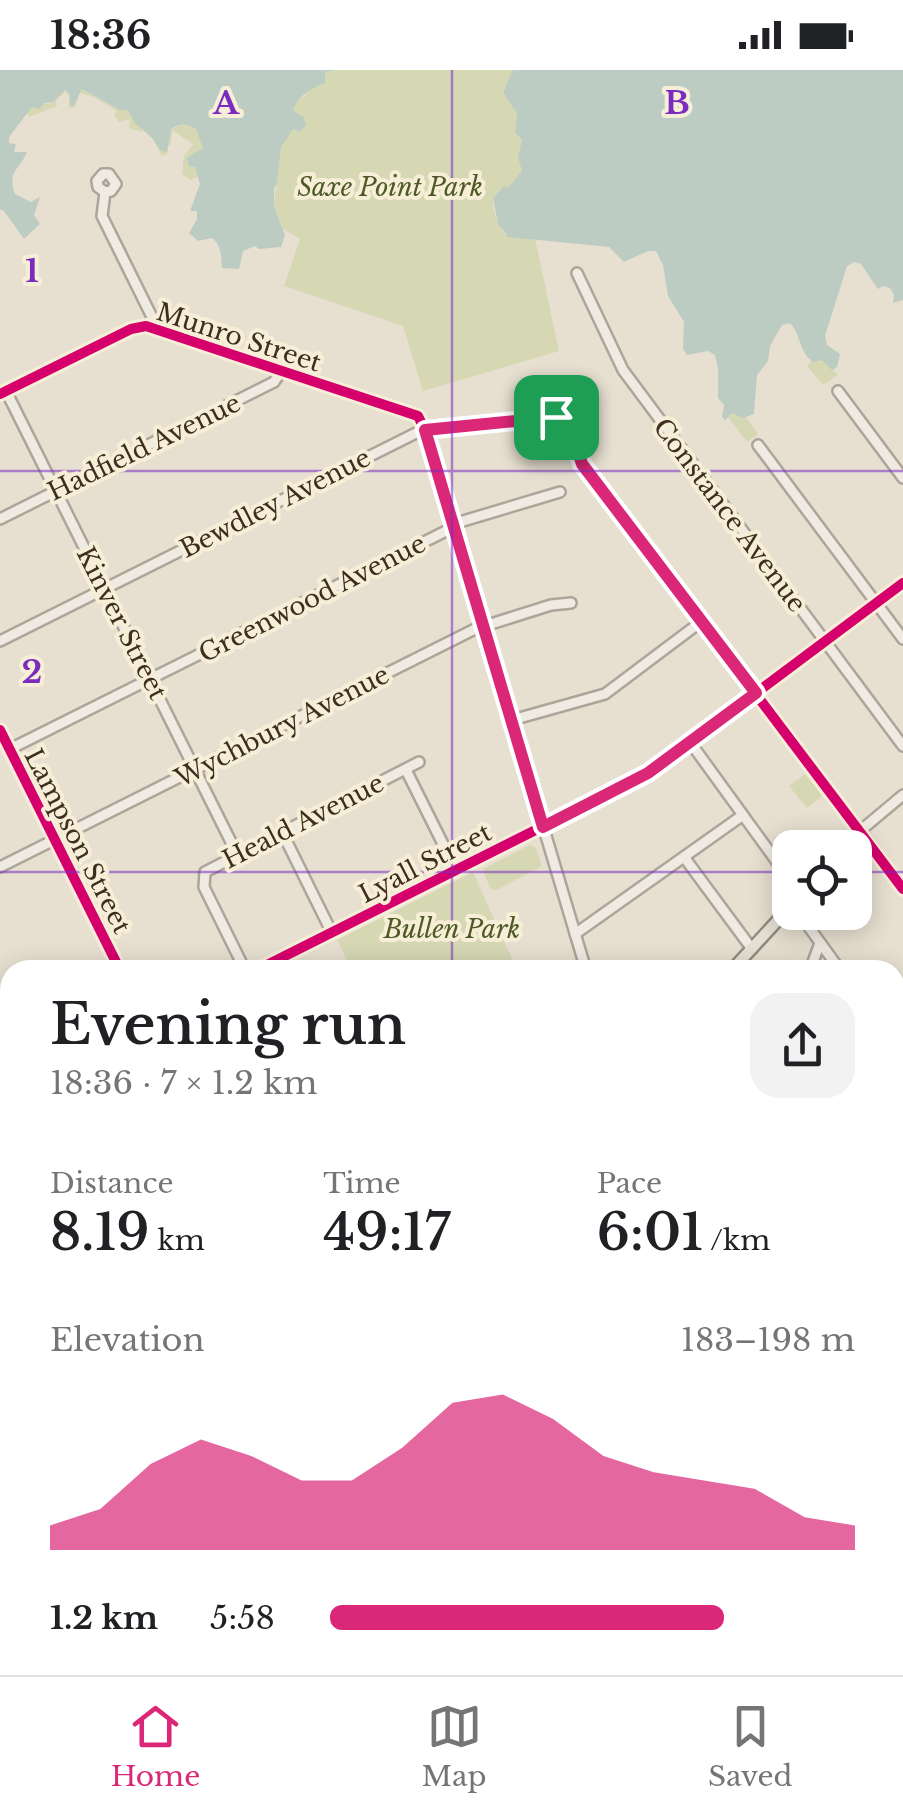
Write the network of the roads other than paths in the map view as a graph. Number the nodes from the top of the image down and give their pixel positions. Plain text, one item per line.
1 (105, 192) dead end
2 (576, 272) dead end
3 (150, 326) junction
4 (282, 370) junction
5 (838, 391) dead end
6 (3, 393) edge
7 (425, 430) junction
8 (758, 445) dead end
9 (903, 478) edge
10 (56, 492) junction
11 (560, 492) dead end
12 (0, 519) edge
13 (454, 526) junction
14 (903, 583) edge
15 (105, 589) junction
16 (571, 603) dead end
17 (876, 603) junction
18 (702, 621) junction
19 (484, 628) junction
20 (902, 636) edge
21 (0, 642) edge
22 (824, 642) junction
23 (150, 679) junction
24 (756, 693) junction
25 (512, 720) junction
26 (0, 730) edge
27 (690, 742) junction
28 (903, 746) edge
29 (10, 749) junction
30 (419, 762) dead end
31 (195, 769) junction
32 (406, 770) junction
33 (903, 794) edge
34 (743, 816) junction
35 (543, 827) junction
36 (860, 830) joint
37 (282, 832) junction
38 (55, 840) junction
39 (872, 846) edge
40 (238, 854) junction
41 (772, 855) edge
42 (684, 857) junction
43 (0, 867) edge
44 (456, 870) junction
45 (903, 889) edge
46 (772, 927) edge
47 (811, 930) edge
48 (332, 932) junction
49 (575, 934) junction
50 (820, 943) junction
51 (752, 949) junction
52 (115, 960) edge
53 (241, 960) edge
54 (277, 960) edge
55 (583, 960) edge
56 (742, 960) edge
57 (814, 960) edge
58 (833, 960) edge

1 - 3 street
2 - 22 street, Constance Avenue
3 - 4 street, Munro Street
3 - 6 street, Munro Street
4 - 7 street, Munro Street
4 - 10 street, Hadfield Avenue
5 - 9 street
6 - 10 street, Kinver Street
7 - 13 street
7 - 15 street, Bewdley Avenue
7 - 18 street, Bewdley Avenue
8 - 17 street
10 - 12 street, Hadfield Avenue
10 - 15 street, Kinver Street
11 - 13 street, Greenwood Avenue
13 - 19 street
13 - 23 street, Greenwood Avenue
14 - 17 street, Lyall Street
15 - 21 street, Bewdley Avenue
15 - 23 street, Kinver Street
16 - 19 street, Wychbury Avenue
17 - 20 street
17 - 22 street, Lyall Street
18 - 24 street
18 - 25 street
19 - 25 street
19 - 31 street, Wychbury Avenue
22 - 24 street, Lyall Street
22 - 28 street, Constance Avenue
23 - 29 street, Greenwood Avenue
23 - 31 street, Kinver Street
24 - 27 street, Lyall Street
24 - 36 street
25 - 35 street
26 - 29 street, Lampson Street
27 - 34 street
27 - 35 street, Lyall Street
29 - 38 street, Lampson Street
30 - 32 street, Heald Avenue
31 - 38 street, Wychbury Avenue
31 - 40 street, Kinver Street
32 - 37 street, Heald Avenue
32 - 44 street, Heald Avenue
33 - 36 street
34 - 41 street
34 - 42 street
35 - 44 street, Lyall Street
35 - 49 street
37 - 40 street, Heald Avenue
37 - 48 street
38 - 43 street, Wychbury Avenue
38 - 52 street, Lampson Street
39 - 45 main road
40 - 53 street, Heald Avenue
42 - 49 street
42 - 51 street
44 - 48 street, Lyall Street
46 - 51 main road
47 - 50 street
48 - 54 street, Lyall Street
49 - 55 street
50 - 57 street
50 - 58 street
51 - 56 main road

